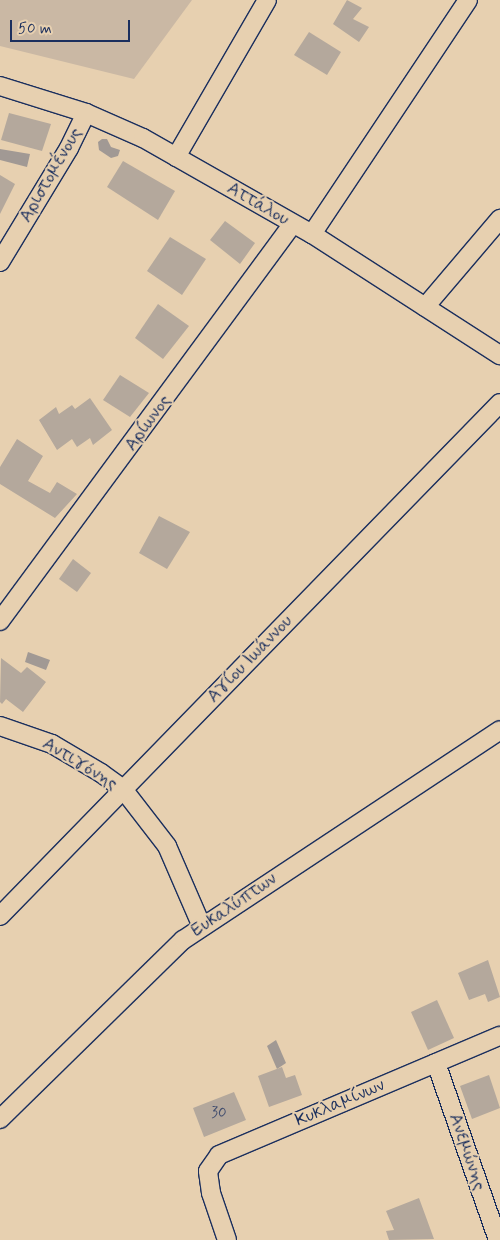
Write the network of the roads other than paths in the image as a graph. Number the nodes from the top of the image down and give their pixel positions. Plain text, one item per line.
1 (267, 0) edge
2 (468, 0) edge
3 (0, 86) edge
4 (86, 113) junction
5 (176, 157) junction
6 (500, 219) edge
7 (293, 224) junction
8 (312, 234) junction
9 (0, 262) edge
10 (425, 307) junction
11 (500, 355) edge
12 (500, 403) edge
13 (0, 621) edge
14 (0, 726) edge
15 (500, 730) edge
16 (123, 789) junction
17 (0, 916) edge
18 (202, 927) junction
19 (500, 1036) edge
20 (436, 1063) junction
21 (0, 1119) edge
22 (228, 1240) edge
23 (498, 1240) edge

1 - 5 street
2 - 8 street
3 - 4 street, Αττάλου
4 - 5 street, Αττάλου
4 - 9 street, Αριστομένους
5 - 7 street, Αττάλου
6 - 10 street
7 - 8 street, Αττάλου
7 - 13 street, Αρίωνος
8 - 10 street, Αττάλου
10 - 11 street, Αττάλου
12 - 16 street, Αγίου Ιωάννου
14 - 16 street, Αντιγόνης
15 - 18 street, Ευκαλύπτων
16 - 17 street, Αγίου Ιωάννου
16 - 18 street, Αντιγόνης
18 - 21 street, Ευκαλύπτων
19 - 20 street, Κυκλαμίνων
20 - 22 street, Κυκλαμίνων
20 - 23 street, Ανεμώνης

